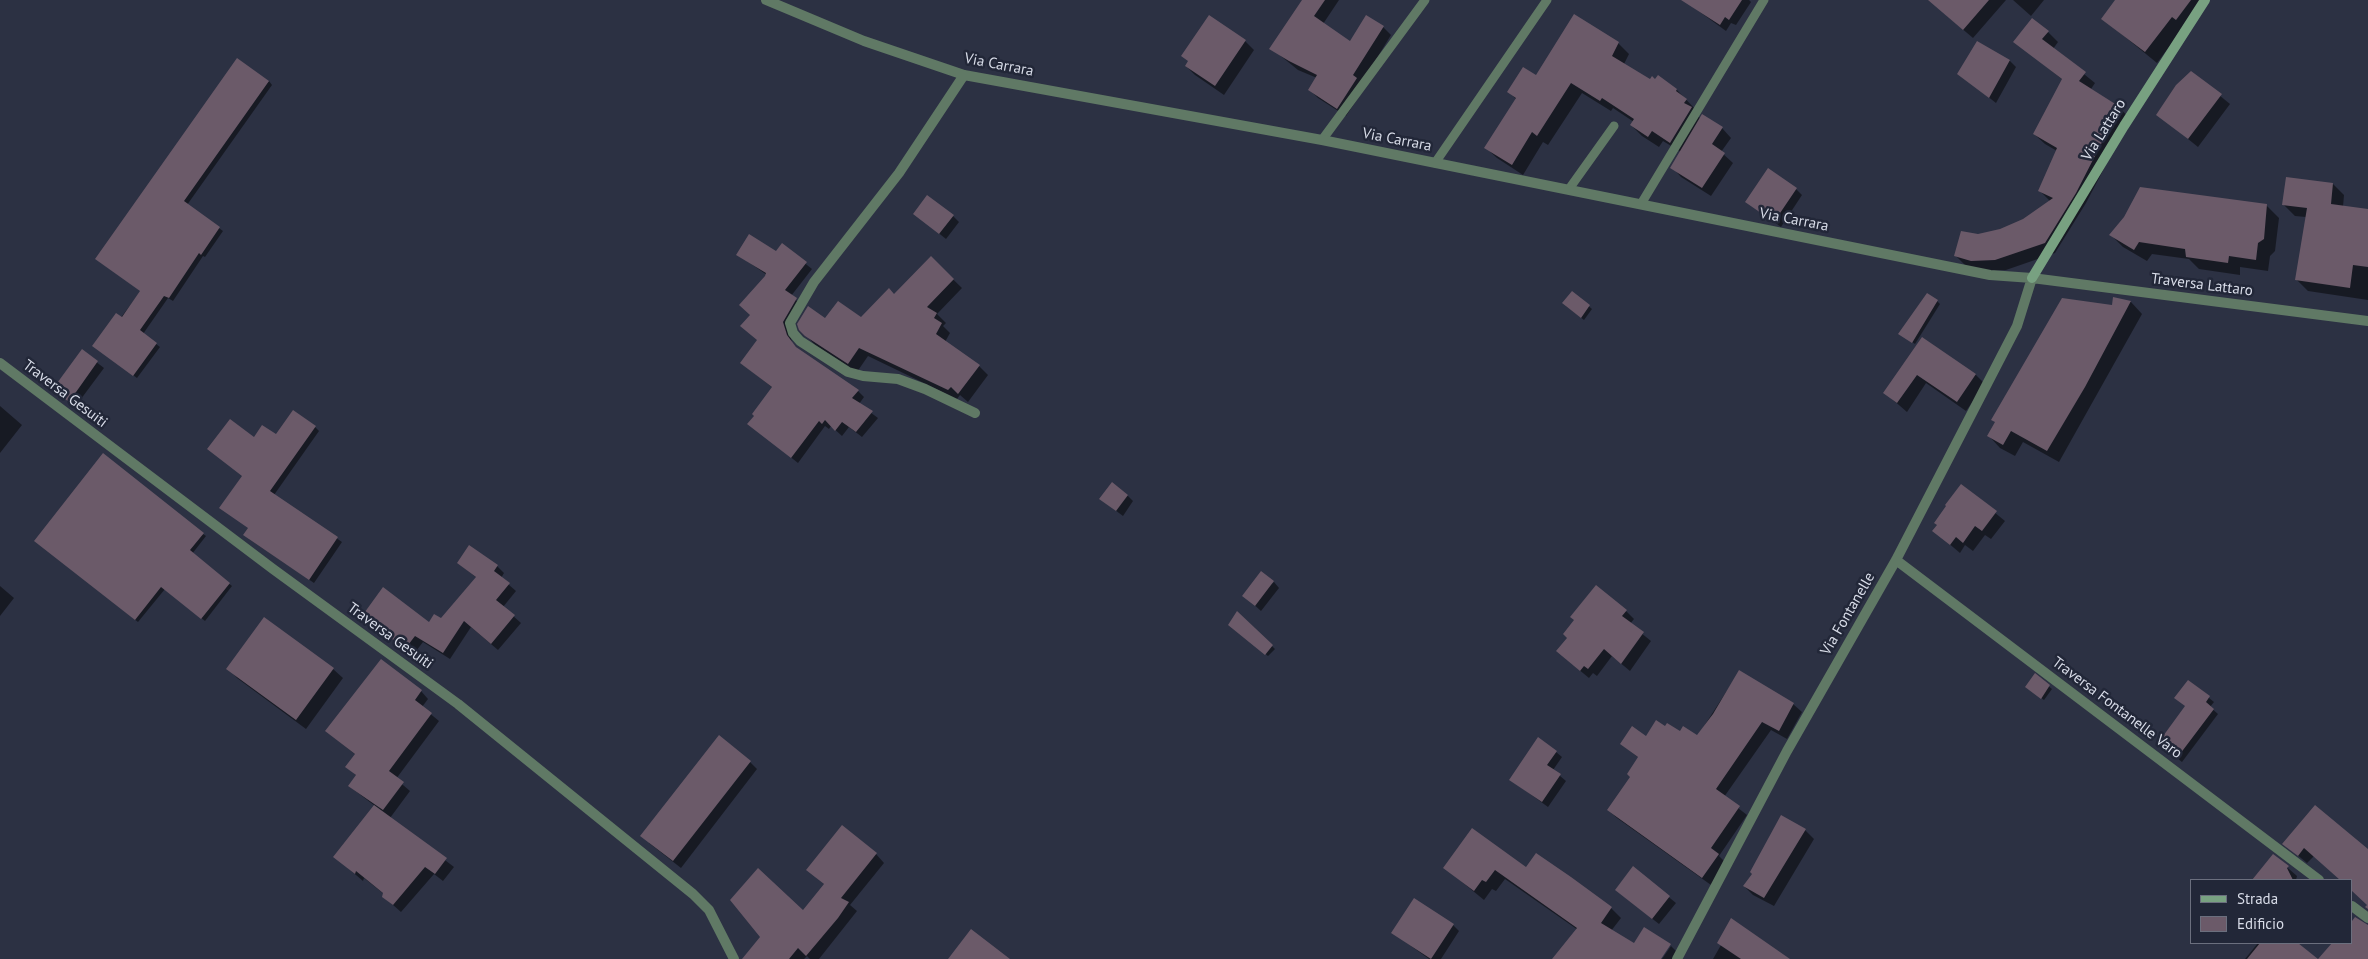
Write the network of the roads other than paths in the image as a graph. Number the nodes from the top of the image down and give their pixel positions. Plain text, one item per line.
1 (766, 0) edge
2 (1425, 0) edge
3 (1547, 0) edge
4 (1764, 0) edge
5 (2205, 0) edge
6 (964, 75) junction
7 (1614, 126) dead end
8 (1322, 140) junction
9 (1435, 162) junction
10 (1569, 190) junction
11 (1641, 204) junction
12 (2032, 278) junction
13 (2368, 321) edge
14 (0, 363) edge
15 (975, 413) dead end
16 (1896, 560) junction
17 (2318, 879) edge
18 (2353, 907) edge
19 (2368, 918) edge
20 (734, 959) edge
21 (1677, 959) edge

1 - 6 street, Via Carrara
2 - 8 lane
3 - 9 lane
4 - 11 lane
5 - 12 street, Via Lattaro
6 - 8 street, Via Carrara
6 - 15 street
7 - 10 lane
8 - 9 street, Via Carrara
9 - 10 street, Via Carrara
10 - 11 street, Via Carrara
11 - 12 street, Via Carrara
12 - 13 street, Traversa Lattaro
12 - 16 street, Via Fontanelle
14 - 20 street, Traversa Gesuiti
16 - 17 street, Traversa Fontanelle Varo
16 - 21 street, Via Fontanelle
18 - 19 street

